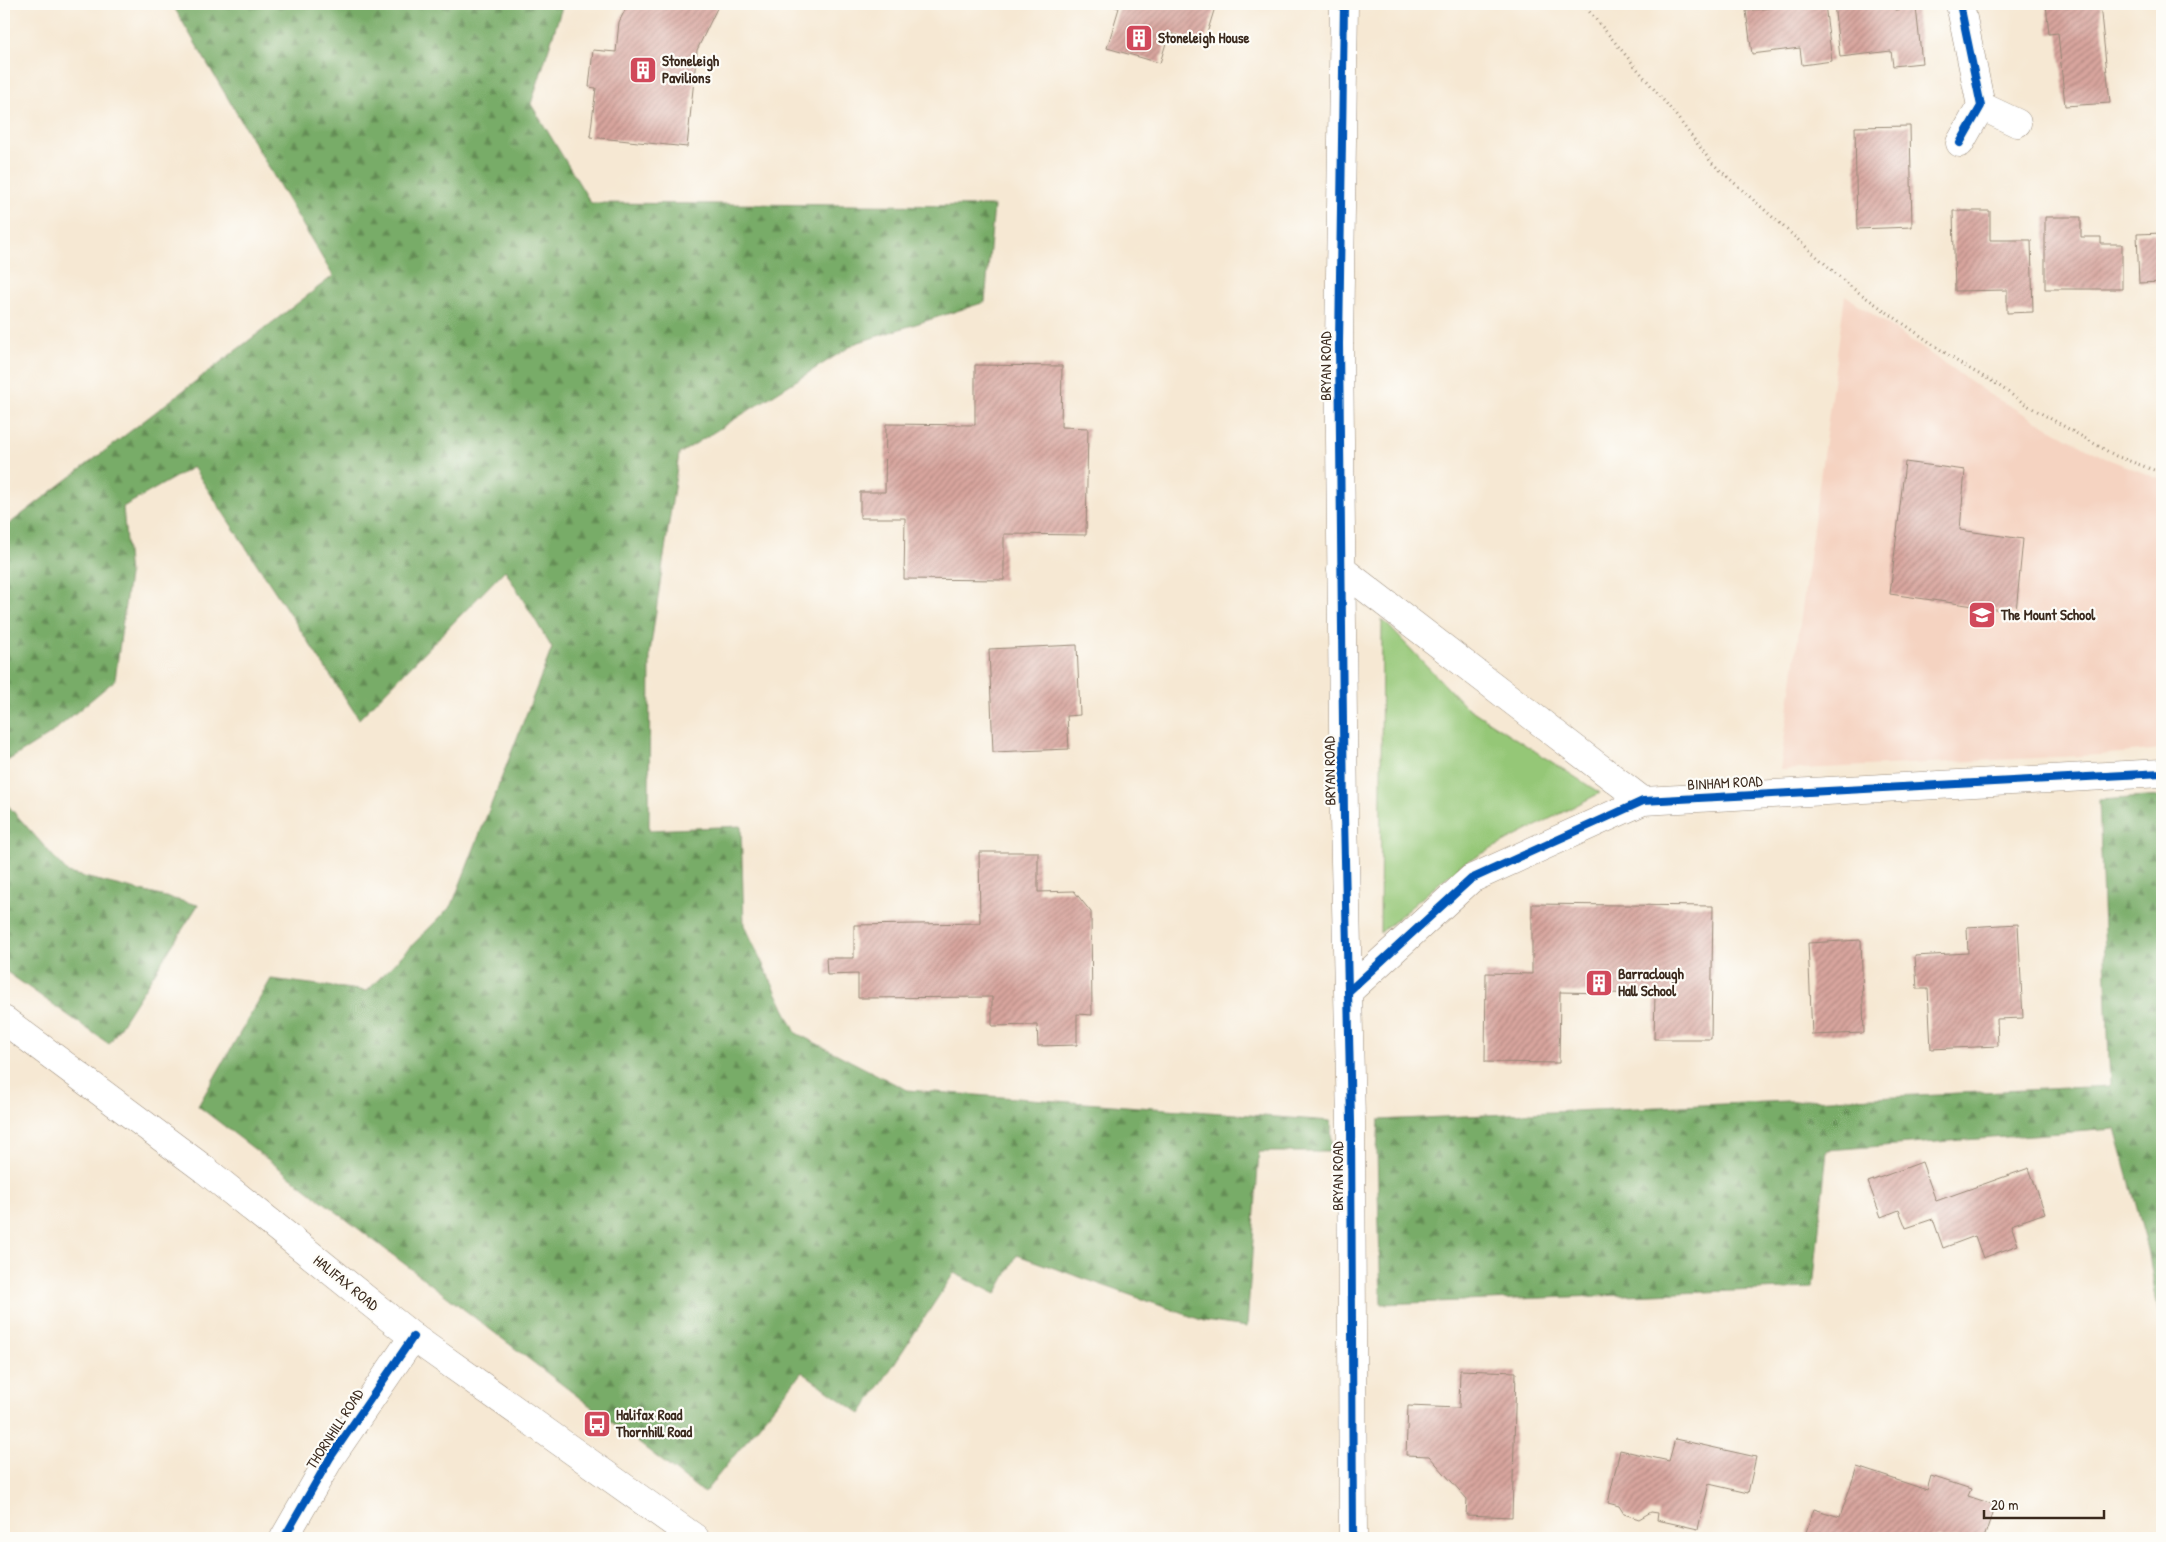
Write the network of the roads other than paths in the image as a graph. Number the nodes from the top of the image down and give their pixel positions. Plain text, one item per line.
1 (1344, 4) edge
2 (1960, 4) edge
3 (1981, 106) junction
4 (2017, 123) dead end
5 (1960, 143) dead end
6 (1342, 570) junction
7 (2162, 773) edge
8 (1643, 801) junction
9 (1349, 991) junction
10 (4, 1020) edge
11 (413, 1337) junction
12 (284, 1538) edge
13 (695, 1538) edge
14 (1353, 1538) edge

1 - 6 main road, BRYAN ROAD
2 - 3 main road
3 - 4 main road
3 - 5 main road
6 - 8 main road
6 - 9 main road, BRYAN ROAD
7 - 8 main road, BINHAM ROAD
8 - 9 main road, BINHAM ROAD
9 - 14 main road, BRYAN ROAD
10 - 11 main road, HALIFAX ROAD
11 - 12 main road, THORNHILL ROAD
11 - 13 main road, HALIFAX ROAD

